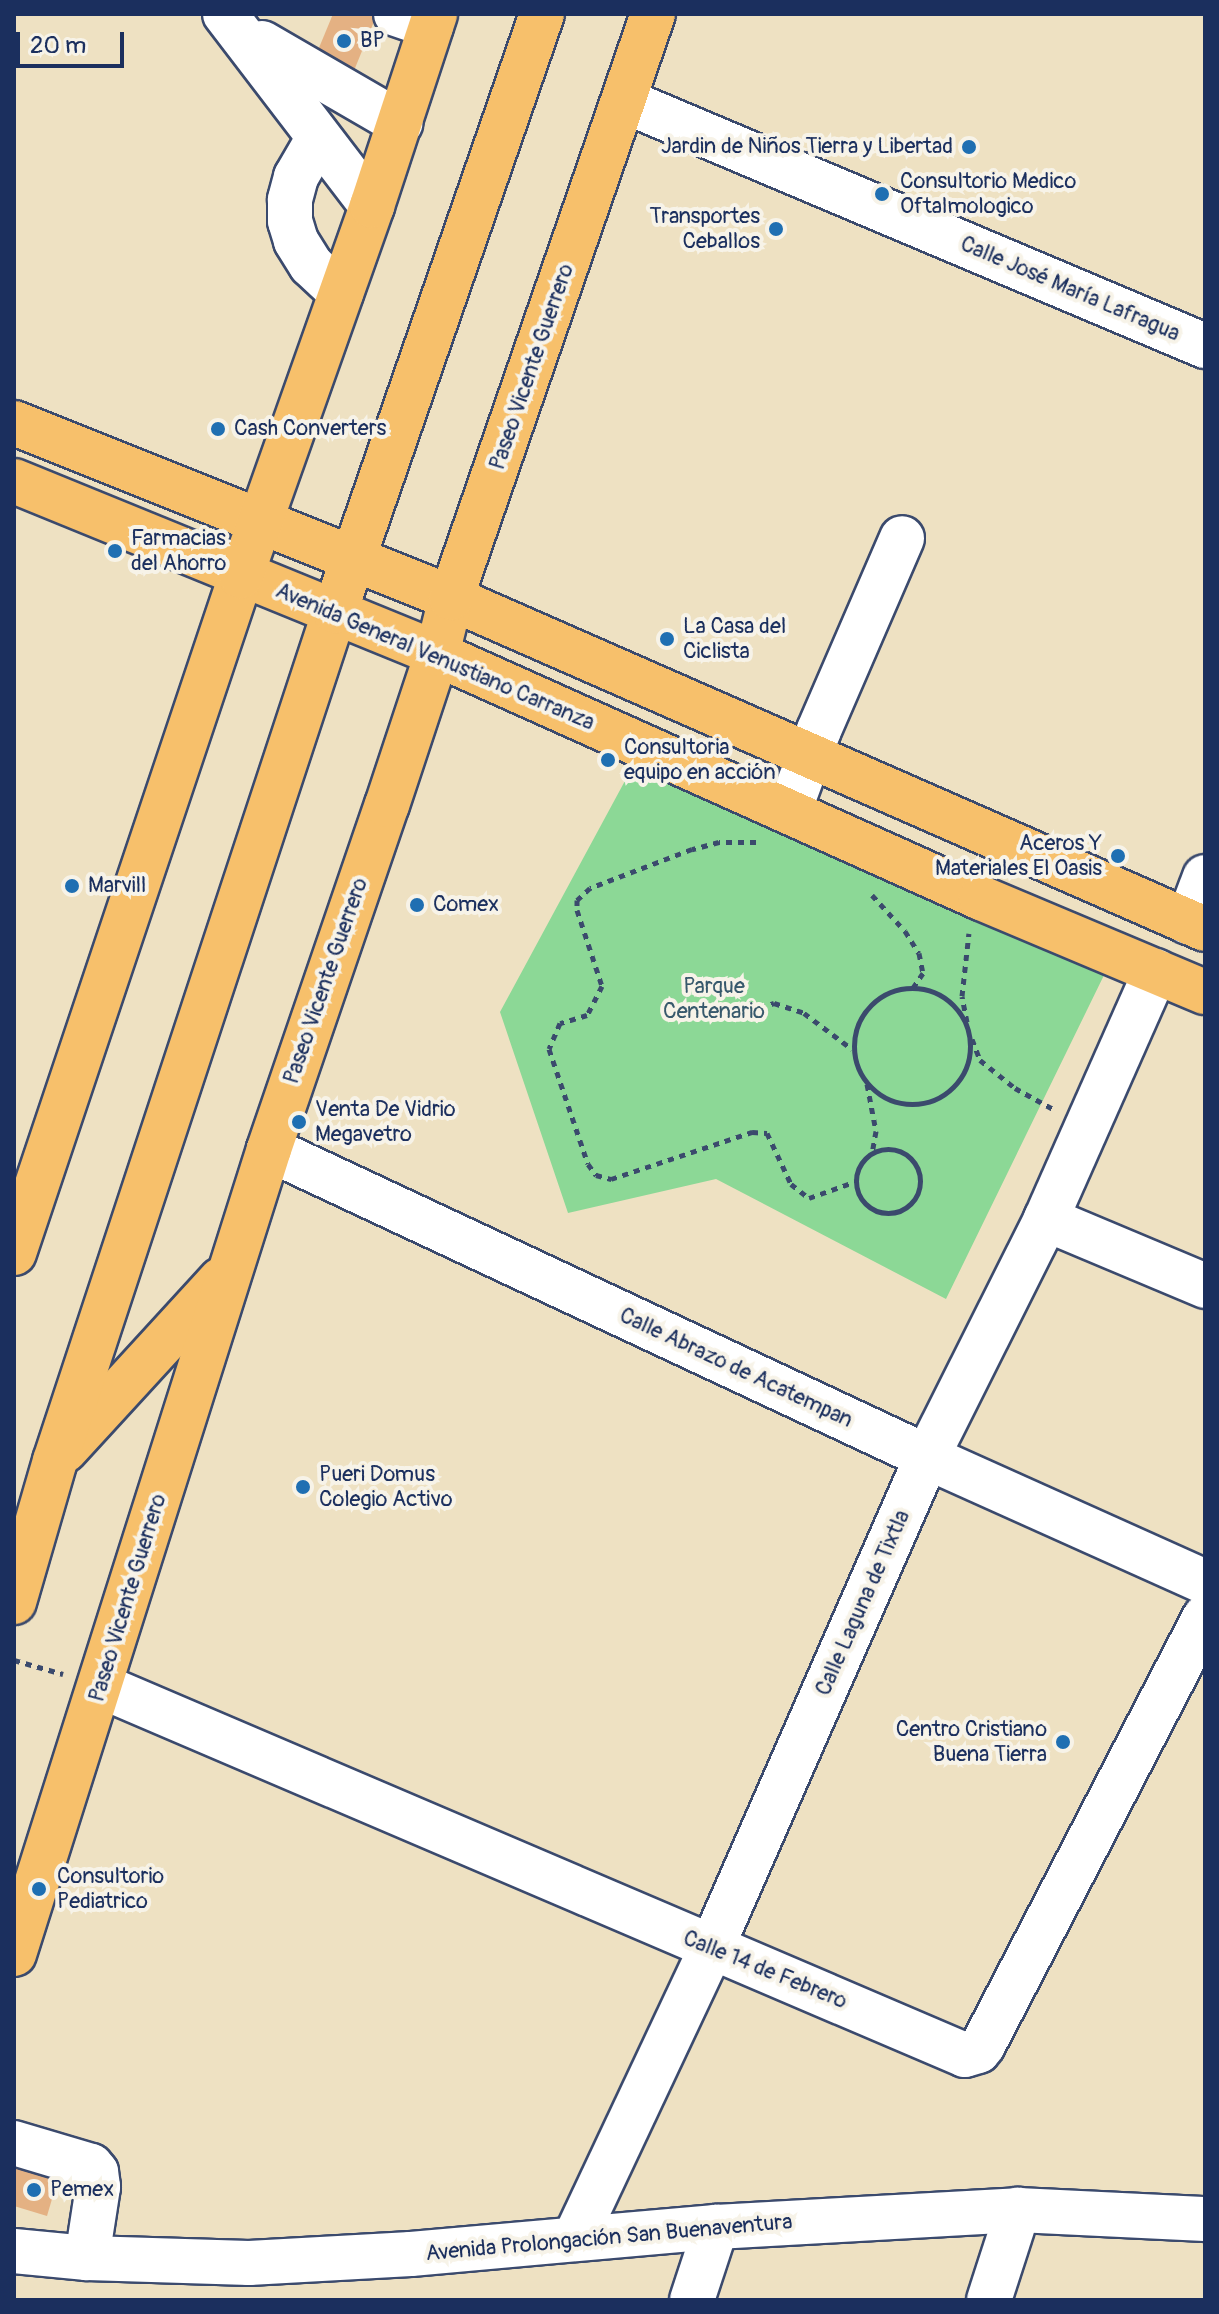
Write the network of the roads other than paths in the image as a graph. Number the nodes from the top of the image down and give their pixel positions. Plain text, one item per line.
1 (225, 14) edge
2 (542, 14) edge
3 (653, 14) edge
4 (421, 18) edge
5 (263, 38) edge
6 (625, 101) junction
7 (400, 123) junction
8 (318, 139) junction
9 (372, 206) junction
10 (341, 293) junction
11 (1205, 346) edge
12 (14, 423) edge
13 (14, 481) edge
14 (260, 519) junction
15 (902, 538) dead end
16 (355, 560) junction
17 (241, 576) junction
18 (451, 598) junction
19 (335, 611) junction
20 (437, 654) junction
21 (809, 757) junction
22 (777, 827) junction
23 (1205, 877) edge
24 (1196, 925) edge
25 (1156, 971) junction
26 (1205, 992) edge
27 (269, 1149) junction
28 (1046, 1219) junction
29 (14, 1253) edge
30 (230, 1271) junction
31 (1205, 1286) edge
32 (927, 1457) junction
33 (55, 1461) junction
34 (1205, 1582) edge
35 (14, 1602) edge
36 (1205, 1617) edge
37 (101, 1686) junction
38 (711, 1949) junction
39 (14, 1954) edge
40 (14, 2143) edge
41 (1018, 2210) junction
42 (1205, 2219) edge
43 (716, 2227) junction
44 (575, 2238) junction
45 (14, 2251) edge
46 (87, 2258) junction
47 (243, 2281) edge
48 (692, 2300) edge
49 (989, 2300) edge

1 - 5 street
2 - 16 main road
3 - 6 main road, Paseo Vicente Guerrero
4 - 7 main road
5 - 7 street
5 - 8 street
6 - 11 street, Calle José María Lafragua
6 - 18 main road, Paseo Vicente Guerrero
7 - 9 main road
8 - 9 street
8 - 10 street
9 - 10 main road
10 - 14 main road
12 - 14 main road
13 - 17 main road, Avenida General Venustiano Carranza
14 - 16 main road
14 - 17 main road
15 - 21 street
16 - 18 main road
16 - 19 main road
17 - 19 main road, Avenida General Venustiano Carranza
17 - 29 main road
18 - 20 main road, Paseo Vicente Guerrero
18 - 21 main road
19 - 20 main road, Avenida General Venustiano Carranza
19 - 33 main road
20 - 22 main road, Avenida General Venustiano Carranza
20 - 27 main road, Paseo Vicente Guerrero
21 - 22 street
21 - 24 main road
22 - 25 main road, Avenida General Venustiano Carranza
23 - 24 street
25 - 26 main road, Avenida General Venustiano Carranza
25 - 28 street, Calle Laguna de Tixtla
27 - 30 main road, Paseo Vicente Guerrero
27 - 32 street, Calle Abrazo de Acatempan
28 - 31 street
28 - 32 street, Calle Laguna de Tixtla
30 - 33 main road
30 - 37 main road, Paseo Vicente Guerrero
32 - 34 street, Calle Abrazo de Acatempan
32 - 38 street, Calle Laguna de Tixtla
33 - 35 main road
36 - 38 street, Calle 14 de Febrero
37 - 38 street, Calle 14 de Febrero
37 - 39 main road, Paseo Vicente Guerrero
38 - 44 street, Calle Laguna de Tixtla
40 - 46 street
41 - 42 street, Avenida Prolongación San Buenaventura
41 - 43 street, Avenida Prolongación San Buenaventura
41 - 49 street
43 - 44 street, Avenida Prolongación San Buenaventura
43 - 48 street
44 - 47 street, Avenida Prolongación San Buenaventura
45 - 46 street, Avenida Prolongación San Buenaventura
46 - 47 street, Avenida Prolongación San Buenaventura

